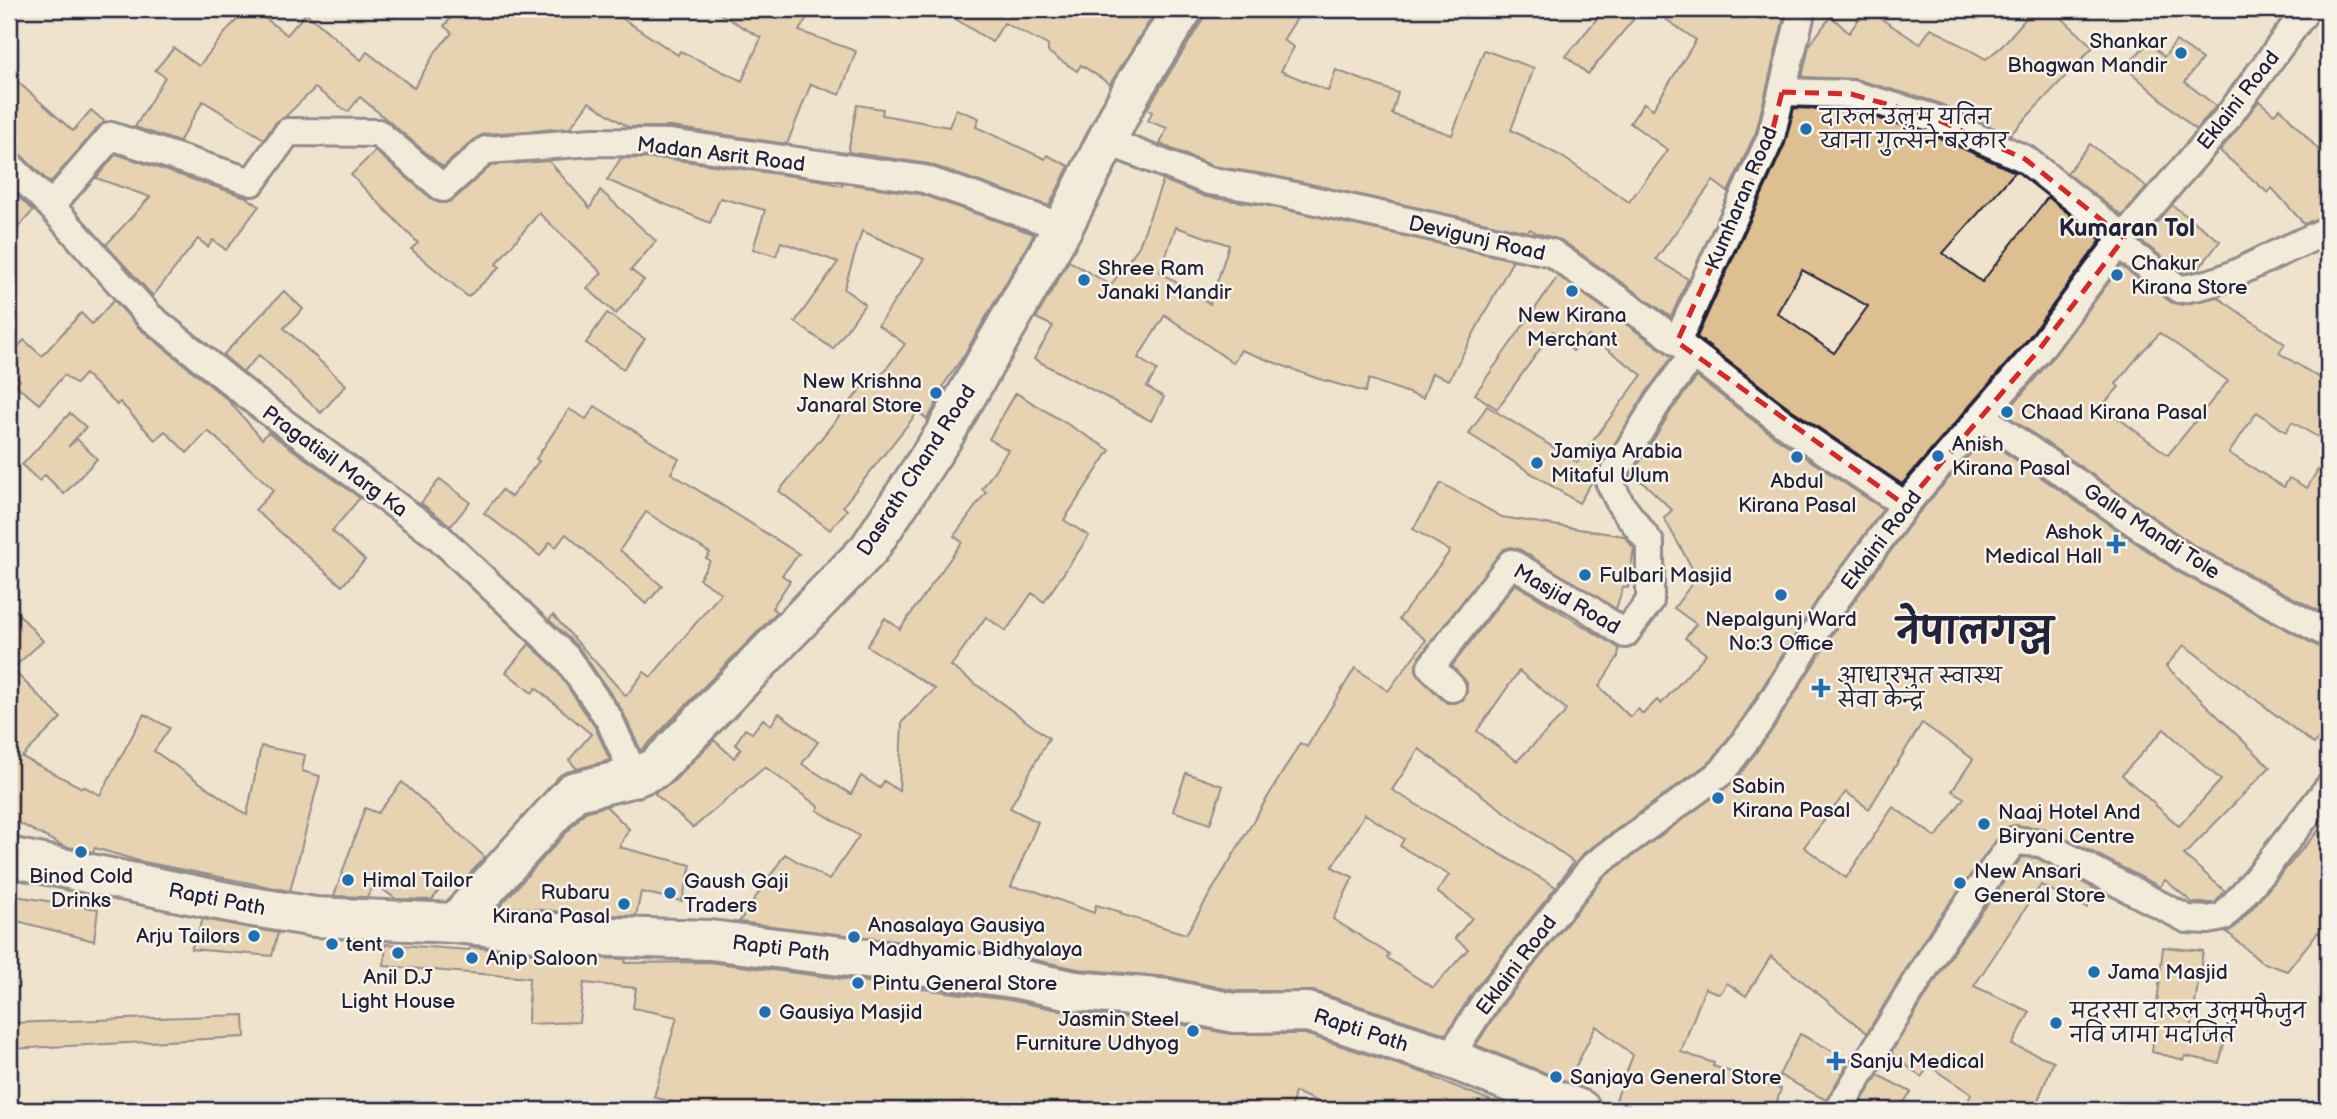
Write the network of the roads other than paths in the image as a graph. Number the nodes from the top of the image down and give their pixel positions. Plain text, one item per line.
1 (1184, 9) edge
2 (1802, 9) edge
3 (2307, 9) edge
4 (1782, 92) junction
5 (1106, 141) junction
6 (9, 165) edge
7 (51, 206) junction
8 (1063, 226) junction
9 (2328, 230) edge
10 (2121, 241) junction
11 (1685, 348) junction
12 (1982, 417) junction
13 (1905, 505) junction
14 (2327, 632) edge
15 (1451, 688) dead end
16 (635, 777) junction
17 (2328, 788) edge
18 (9, 857) edge
19 (455, 923) junction
20 (1449, 1058) junction
21 (1581, 1110) edge
22 (1838, 1110) edge

1 - 5 main road, Dasrath Chand Road
2 - 4 street, Kumharan Road
3 - 10 street, Eklaini Road
4 - 10 street
4 - 11 street, Kumharan Road
5 - 8 main road, Dasrath Chand Road
5 - 11 street, Devigunj Road
6 - 7 street, Pragatisil Marg Ka
7 - 8 street, Madan Asrit Road
7 - 16 street, Pragatisil Marg Ka
8 - 16 main road, Dasrath Chand Road
9 - 10 street
10 - 12 street, Eklaini Road
11 - 13 street, Devigunj Road
11 - 15 street, Masjid Road
12 - 13 street, Eklaini Road
12 - 14 street, Galla Mandi Tole
13 - 20 street, Eklaini Road
16 - 19 main road, Dasrath Chand Road
17 - 22 street
18 - 19 main road, Rapti Path
19 - 20 main road, Rapti Path
20 - 21 main road, Rapti Path

